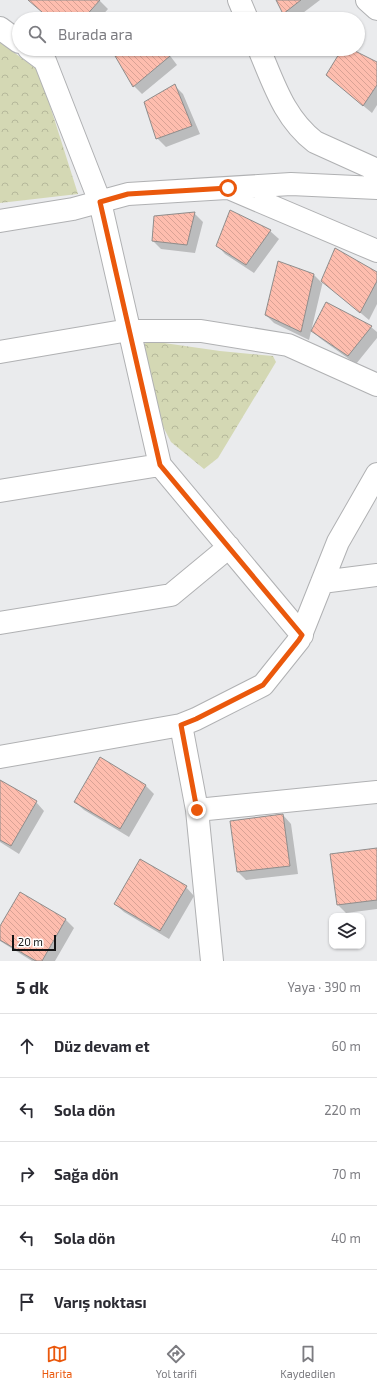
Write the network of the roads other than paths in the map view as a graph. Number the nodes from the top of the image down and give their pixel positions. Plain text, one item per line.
1 (239, 0) edge
2 (367, 0) edge
3 (377, 9) edge
4 (244, 12) edge
5 (0, 28) edge
6 (12, 37) edge
7 (38, 56) edge
8 (262, 56) edge
9 (377, 170) edge
10 (228, 188) junction
11 (377, 188) edge
12 (100, 202) junction
13 (0, 221) edge
14 (377, 252) edge
15 (130, 332) junction
16 (0, 352) edge
17 (377, 385) edge
18 (160, 465) junction
19 (377, 474) edge
20 (0, 491) edge
21 (229, 547) junction
22 (377, 575) edge
23 (322, 582) junction
24 (0, 623) edge
25 (302, 635) junction
26 (181, 725) junction
27 (0, 757) edge
28 (377, 792) edge
29 (197, 810) junction
30 (212, 961) edge

1 - 4 street
2 - 3 street
5 - 6 street
7 - 12 street
8 - 9 street
10 - 11 street
10 - 12 street
10 - 14 street
12 - 13 street
12 - 15 street
15 - 16 street
15 - 17 street
15 - 18 street
18 - 20 street
18 - 21 street
19 - 23 street
21 - 24 street
21 - 25 street
22 - 23 street
23 - 25 street
25 - 26 street
26 - 27 street
26 - 29 street
28 - 29 street
29 - 30 street

